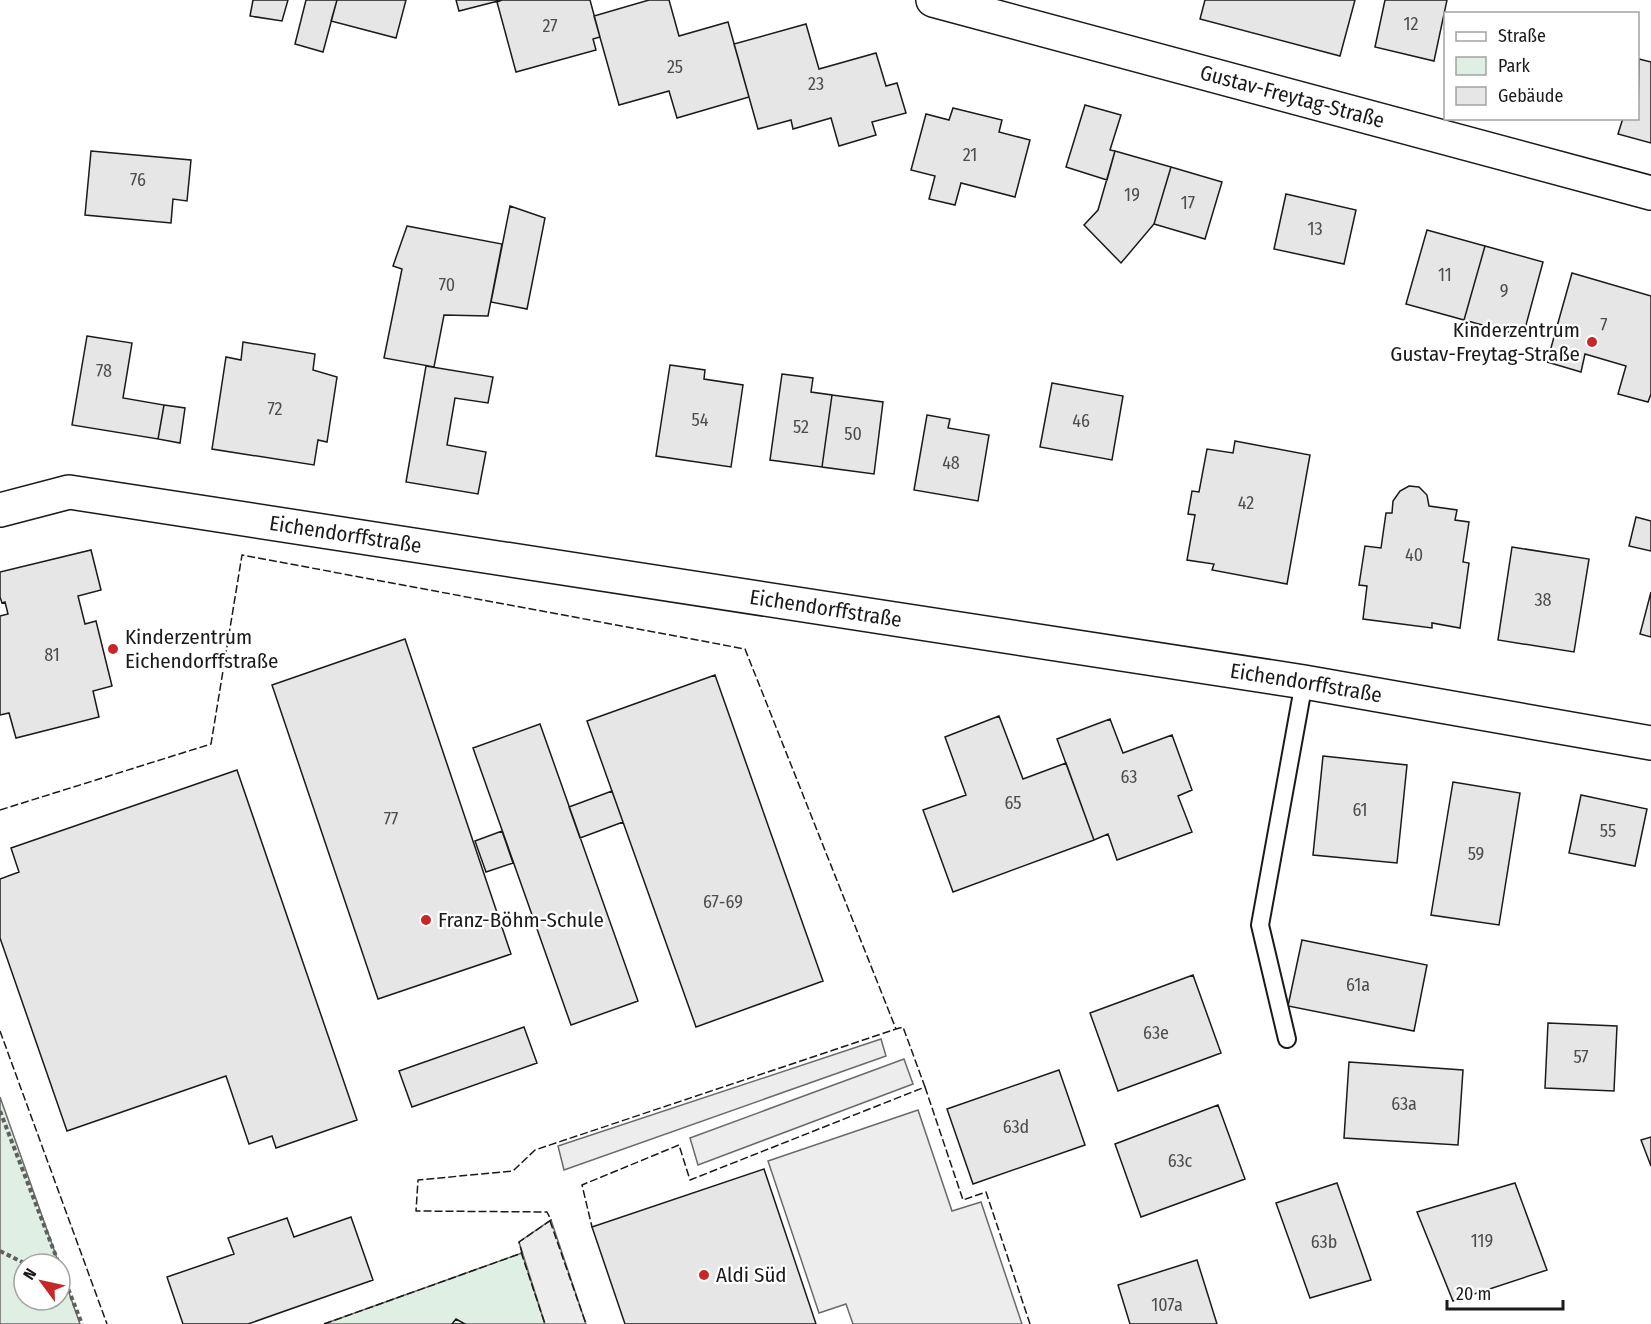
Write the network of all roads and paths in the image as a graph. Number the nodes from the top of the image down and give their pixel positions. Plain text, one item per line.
1 (933, 0) edge
2 (1651, 193) edge
3 (0, 510) edge
4 (1304, 682) junction
5 (1651, 743) edge
6 (1287, 1039) dead end
7 (0, 1111) edge
8 (54, 1252) edge
9 (72, 1300) edge
10 (82, 1324) edge

1 - 2 street, Gustav-Freytag-Straße
3 - 4 street, Eichendorffstraße
4 - 5 street, Eichendorffstraße
4 - 6 lane
7 - 8 path
9 - 10 path

